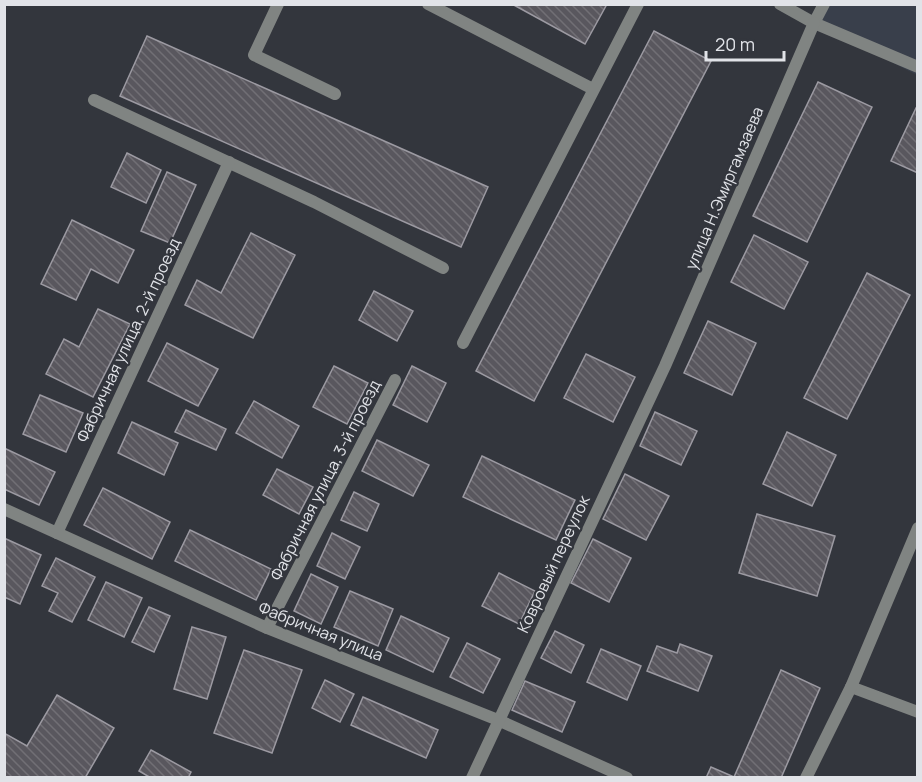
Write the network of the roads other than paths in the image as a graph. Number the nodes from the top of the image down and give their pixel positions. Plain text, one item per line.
1 (278, 4) edge
2 (428, 4) edge
3 (638, 4) edge
4 (780, 4) edge
5 (824, 4) edge
6 (814, 23) junction
7 (918, 67) edge
8 (593, 88) junction
9 (335, 94) dead end
10 (94, 100) dead end
11 (229, 162) junction
12 (443, 268) dead end
13 (463, 343) dead end
14 (665, 366) joint
15 (395, 380) dead end
16 (4, 509) edge
17 (918, 528) edge
18 (57, 532) junction
19 (267, 628) junction
20 (850, 687) junction
21 (918, 712) edge
22 (498, 720) junction
23 (472, 777) edge
24 (627, 777) edge
25 (806, 777) edge

1 - 9 street
2 - 8 street
3 - 8 street
4 - 6 street
5 - 6 street, улица Н.Эмиргамзаева
6 - 7 street
6 - 14 street, улица Н.Эмиргамзаева
8 - 13 street
10 - 11 street
11 - 12 street
11 - 18 street, Фабричная улица, 2-й проезд
14 - 22 street, Ковровый переулок
15 - 19 street, Фабричная улица, 3-й проезд
16 - 18 street, Фабричная улица
17 - 20 street
18 - 19 street, Фабричная улица
19 - 22 street, Фабричная улица
20 - 21 street
20 - 25 street
22 - 23 street, Ковровый переулок
22 - 24 street, Фабричная улица

